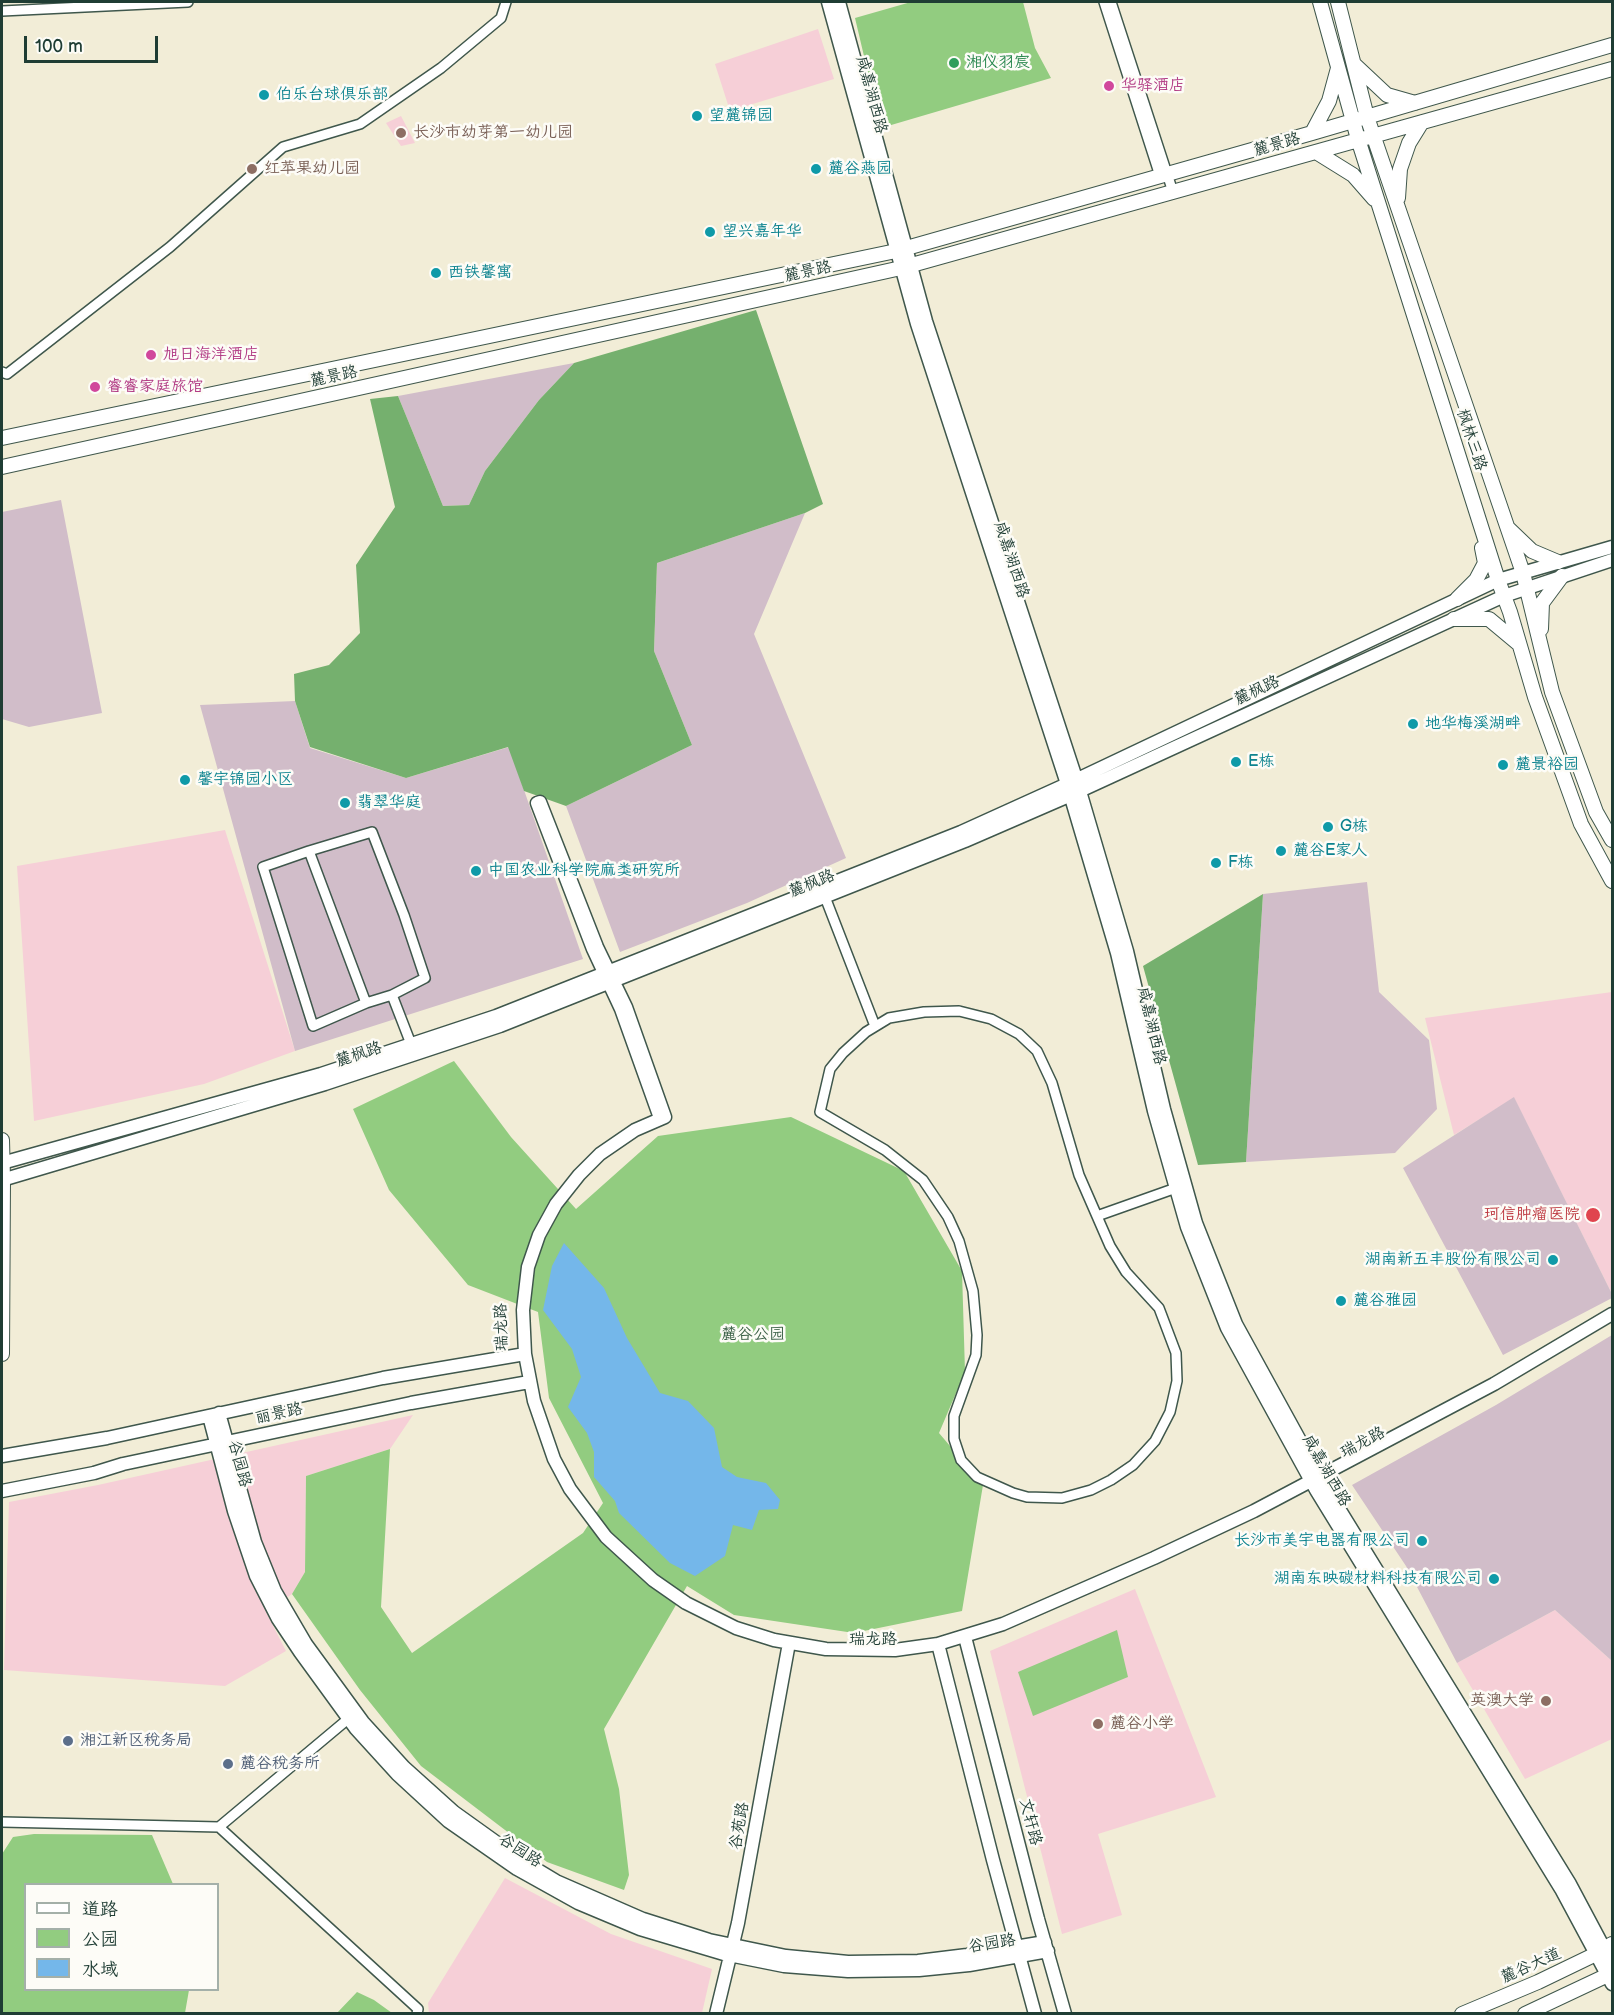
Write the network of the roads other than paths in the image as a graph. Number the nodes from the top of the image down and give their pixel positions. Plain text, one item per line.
1 (188, 2) edge
2 (506, 2) edge
3 (828, 2) edge
4 (839, 2) edge
5 (1104, 2) edge
6 (1111, 2) edge
7 (1320, 2) edge
8 (1338, 2) edge
9 (2, 11) edge
10 (1612, 45) edge
11 (1354, 65) junction
12 (1339, 66) junction
13 (1612, 69) edge
14 (1415, 103) junction
15 (1367, 117) junction
16 (1353, 121) junction
17 (1422, 122) junction
18 (1312, 133) junction
19 (1373, 135) junction
20 (1358, 140) junction
21 (1316, 152) junction
22 (1163, 175) junction
23 (1173, 192) junction
24 (1379, 204) junction
25 (1397, 206) junction
26 (901, 249) junction
27 (906, 267) junction
28 (2, 372) edge
29 (2, 438) edge
30 (2, 467) edge
31 (1475, 507) junction
32 (1506, 526) junction
33 (1612, 546) edge
34 (1612, 560) edge
35 (1560, 569) junction
36 (1523, 573) junction
37 (1498, 580) junction
38 (1526, 588) junction
39 (1504, 596) junction
40 (1457, 599) junction
41 (1454, 619) junction
42 (1519, 644) junction
43 (1540, 646) junction
44 (1073, 787) junction
45 (1612, 840) edge
46 (309, 851) junction
47 (1612, 881) edge
48 (825, 897) junction
49 (609, 977) junction
50 (393, 995) junction
51 (366, 1003) junction
52 (875, 1026) junction
53 (411, 1044) junction
54 (2, 1140) edge
55 (2, 1163) edge
56 (2, 1180) edge
57 (1176, 1188) junction
58 (1097, 1216) junction
59 (1612, 1314) edge
60 (1612, 1321) edge
61 (2, 1354) edge
62 (522, 1355) junction
63 (526, 1383) junction
64 (214, 1414) junction
65 (221, 1443) junction
66 (2, 1456) edge
67 (1318, 1482) junction
68 (2, 1491) edge
69 (967, 1641) junction
70 (791, 1646) junction
71 (939, 1648) junction
72 (348, 1719) junction
73 (2, 1822) edge
74 (219, 1827) junction
75 (1046, 1946) junction
76 (1604, 1949) edge
77 (734, 1951) junction
78 (1018, 1952) junction
79 (1611, 1974) edge
80 (417, 2013) edge
81 (716, 2013) edge
82 (722, 2013) edge
83 (1035, 2013) edge
84 (1065, 2013) edge
85 (1462, 2013) edge
86 (1525, 2013) edge

1 - 9 street
2 - 28 street
3 - 26 main road, 咸嘉湖西路
4 - 26 main road, 咸嘉湖西路
5 - 22 street
6 - 22 street
7 - 12 main road, 枫林三路
8 - 11 main road, 枫林三路
10 - 14 main road, 麓景路
11 - 14 main road
11 - 15 main road, 枫林三路
12 - 16 main road, 枫林三路
12 - 18 main road
13 - 17 main road, 麓景路
14 - 15 main road, 麓景路
15 - 16 main road, 麓景路
15 - 19 main road, 枫林三路
16 - 18 main road, 麓景路
16 - 20 main road, 枫林三路
17 - 19 main road, 麓景路
17 - 25 main road
18 - 22 main road, 麓景路
19 - 20 main road, 麓景路
19 - 25 main road, 枫林三路
20 - 21 main road, 麓景路
20 - 24 main road, 枫林三路
21 - 23 main road, 麓景路
21 - 24 main road
22 - 23 street
22 - 26 main road, 麓景路
23 - 27 main road, 麓景路
24 - 31 main road, 枫林三路
25 - 32 main road, 枫林三路
26 - 27 main road, 咸嘉湖西路
26 - 29 main road, 麓景路
27 - 30 main road, 麓景路
27 - 44 main road, 咸嘉湖西路
31 - 37 main road, 枫林三路
31 - 40 main road
32 - 35 main road
32 - 36 main road, 枫林三路
33 - 35 main road, 麓枫路
34 - 35 main road, 麓枫路
35 - 36 main road, 麓枫路
35 - 38 main road, 麓枫路
35 - 43 main road
36 - 37 main road, 麓枫路
36 - 38 main road, 枫林三路
37 - 39 main road, 枫林三路
37 - 40 main road, 麓枫路
38 - 39 main road, 麓枫路
38 - 43 main road, 枫林三路
39 - 41 main road, 麓枫路
39 - 42 main road, 枫林三路
40 - 44 main road, 麓枫路
41 - 42 main road
41 - 44 main road, 麓枫路
42 - 47 main road, 枫林三路
43 - 45 main road, 枫林三路
44 - 48 main road, 麓枫路
44 - 49 main road
44 - 57 main road, 咸嘉湖西路
44 - 67 main road, 咸嘉湖西路
46 - 50 street
46 - 51 street
46 - 51 street
48 - 49 main road, 麓枫路
48 - 52 street
49 - 49 main road
49 - 53 main road
49 - 56 main road, 麓枫路
49 - 62 main road, 瑞龙路
50 - 51 street
50 - 53 street
52 - 58 street
52 - 58 street
53 - 55 main road
54 - 55 main road
55 - 56 main road
56 - 61 main road
57 - 58 street
57 - 67 main road, 咸嘉湖西路
59 - 67 main road, 瑞龙路
60 - 67 main road, 瑞龙路
62 - 63 main road, 瑞龙路
62 - 64 main road, 丽景路
63 - 65 main road, 丽景路
63 - 70 main road, 瑞龙路
64 - 65 main road, 谷园路
64 - 66 main road, 丽景路
65 - 68 main road, 丽景路
65 - 72 main road, 谷园路
65 - 77 main road, 谷园路
67 - 69 main road, 瑞龙路
67 - 76 main road, 咸嘉湖西路
69 - 71 main road, 瑞龙路
69 - 75 main road, 文轩路
70 - 71 main road, 瑞龙路
70 - 77 main road, 谷苑路
71 - 78 main road
72 - 74 street
72 - 77 main road, 谷园路
73 - 74 street
74 - 80 street
75 - 78 main road, 谷园路
75 - 84 main road, 文轩路
76 - 79 main road, 咸嘉湖西路
76 - 85 main road, 麓谷大道
77 - 78 main road, 谷园路
77 - 81 main road, 谷苑路
77 - 82 main road, 谷苑路
78 - 83 main road
79 - 86 main road

